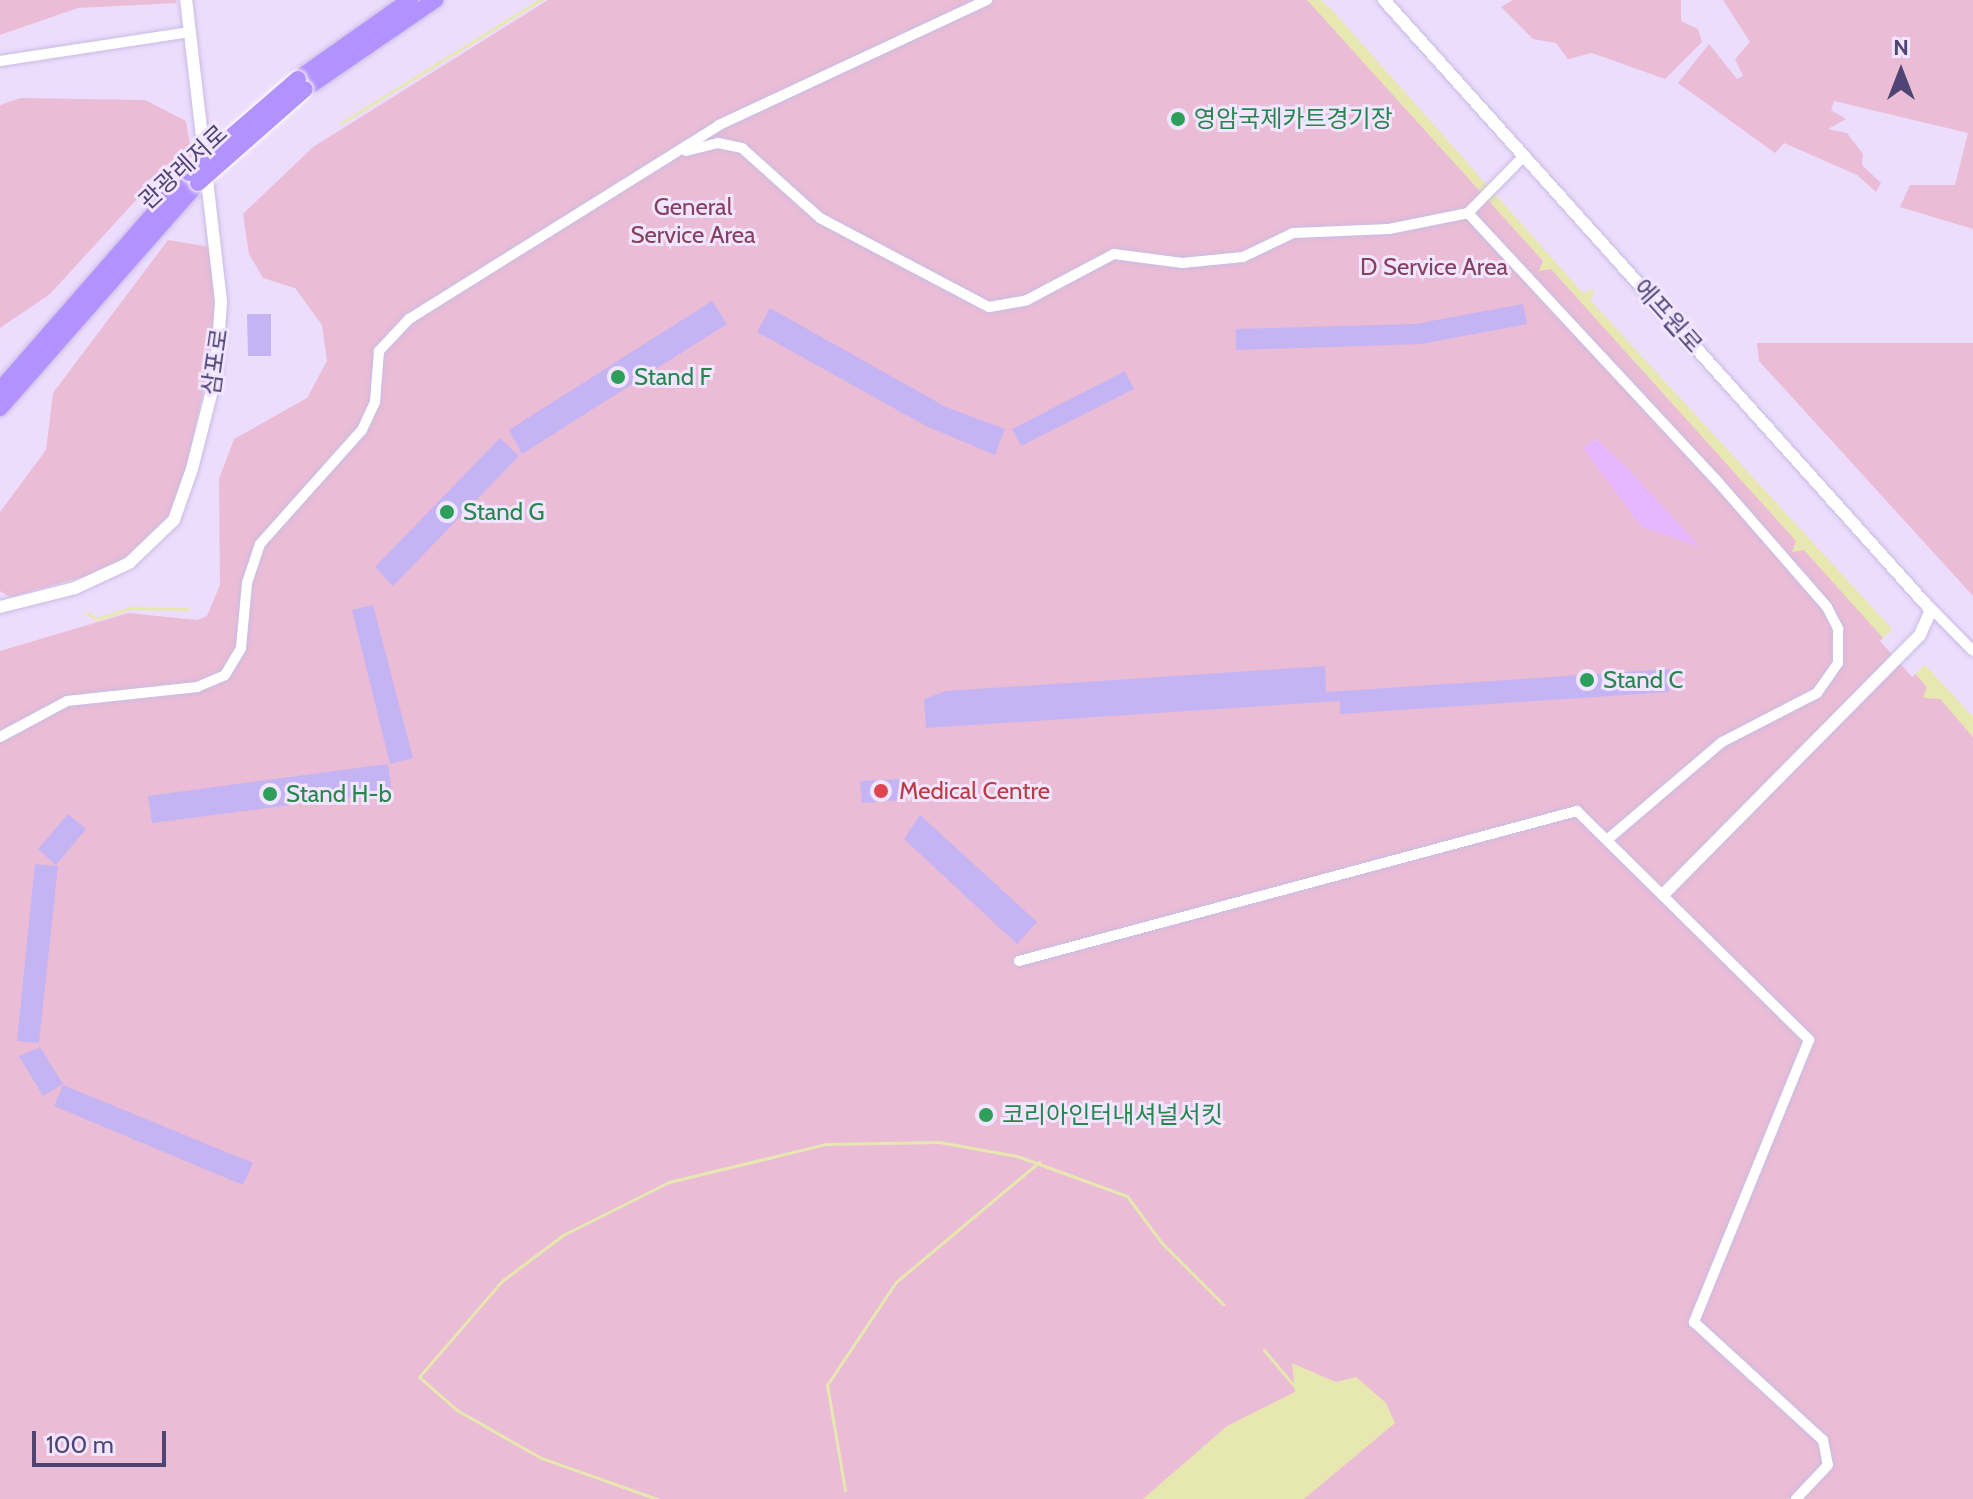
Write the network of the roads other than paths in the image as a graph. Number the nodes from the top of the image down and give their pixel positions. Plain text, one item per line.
1 (186, 0) edge
2 (410, 0) edge
3 (435, 0) edge
4 (987, 0) edge
5 (1384, 0) edge
6 (190, 32) junction
7 (0, 61) edge
8 (302, 84) junction
9 (733, 119) junction
10 (742, 148) junction
11 (1524, 156) junction
12 (665, 158) junction
13 (194, 178) junction
14 (1468, 213) junction
15 (0, 390) edge
16 (0, 408) edge
17 (1928, 605) junction
18 (0, 607) edge
19 (1973, 651) edge
20 (0, 737) edge
21 (1607, 840) junction
22 (1664, 894) junction
23 (1019, 961) dead end
24 (1796, 1499) edge

1 - 6 street, 삼포로
2 - 8 highway, 관광레저로
3 - 8 highway, 관광레저로
4 - 9 street
5 - 11 street, 에프원로
6 - 7 street
6 - 18 street, 삼포로
8 - 13 highway, 관광레저로, bridge
9 - 10 street
9 - 12 street
10 - 12 street
10 - 14 street
11 - 14 street
11 - 17 street, 에프원로
12 - 20 street
13 - 15 highway, 관광레저로
13 - 16 highway, 관광레저로
14 - 21 street
17 - 19 street
17 - 22 street
21 - 22 street
21 - 23 street
22 - 24 street

